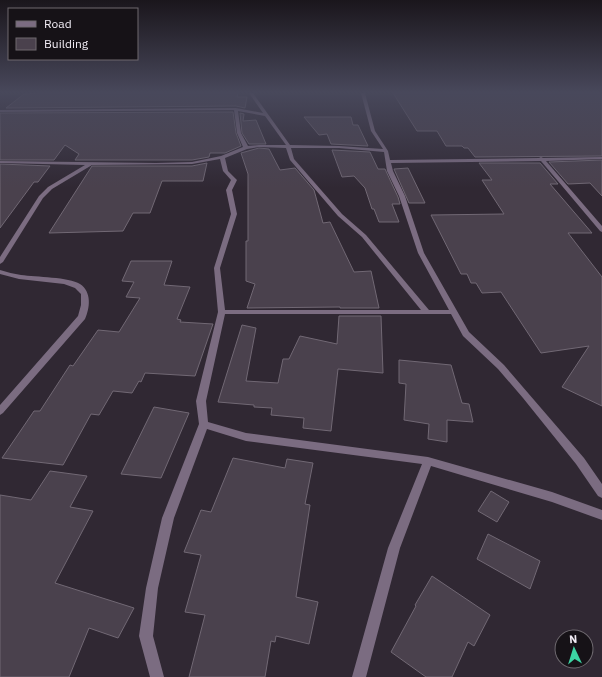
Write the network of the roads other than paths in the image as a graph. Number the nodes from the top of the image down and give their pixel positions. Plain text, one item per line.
1 (238, 125) edge
2 (273, 125) edge
3 (370, 125) edge
4 (288, 145) junction
5 (246, 148) junction
6 (386, 151) junction
7 (222, 157) junction
8 (541, 158) junction
9 (602, 158) edge
10 (0, 162) edge
11 (92, 162) junction
12 (388, 162) junction
13 (602, 230) edge
14 (0, 262) edge
15 (0, 272) edge
16 (222, 312) junction
17 (427, 312) junction
18 (452, 312) junction
19 (0, 411) edge
20 (204, 424) junction
21 (428, 461) junction
22 (602, 493) edge
23 (602, 515) edge
24 (157, 677) edge
25 (359, 677) edge

1 - 5 street
2 - 4 street
3 - 6 street
4 - 5 street
4 - 6 street
4 - 17 street
5 - 7 street
6 - 12 street
7 - 11 street
7 - 16 street
8 - 9 street
8 - 12 street
8 - 13 street
10 - 11 street
11 - 14 street
12 - 18 street
15 - 19 street
16 - 17 street
16 - 20 street
17 - 18 street
18 - 22 street
20 - 21 street
20 - 24 street
21 - 23 street
21 - 25 street

